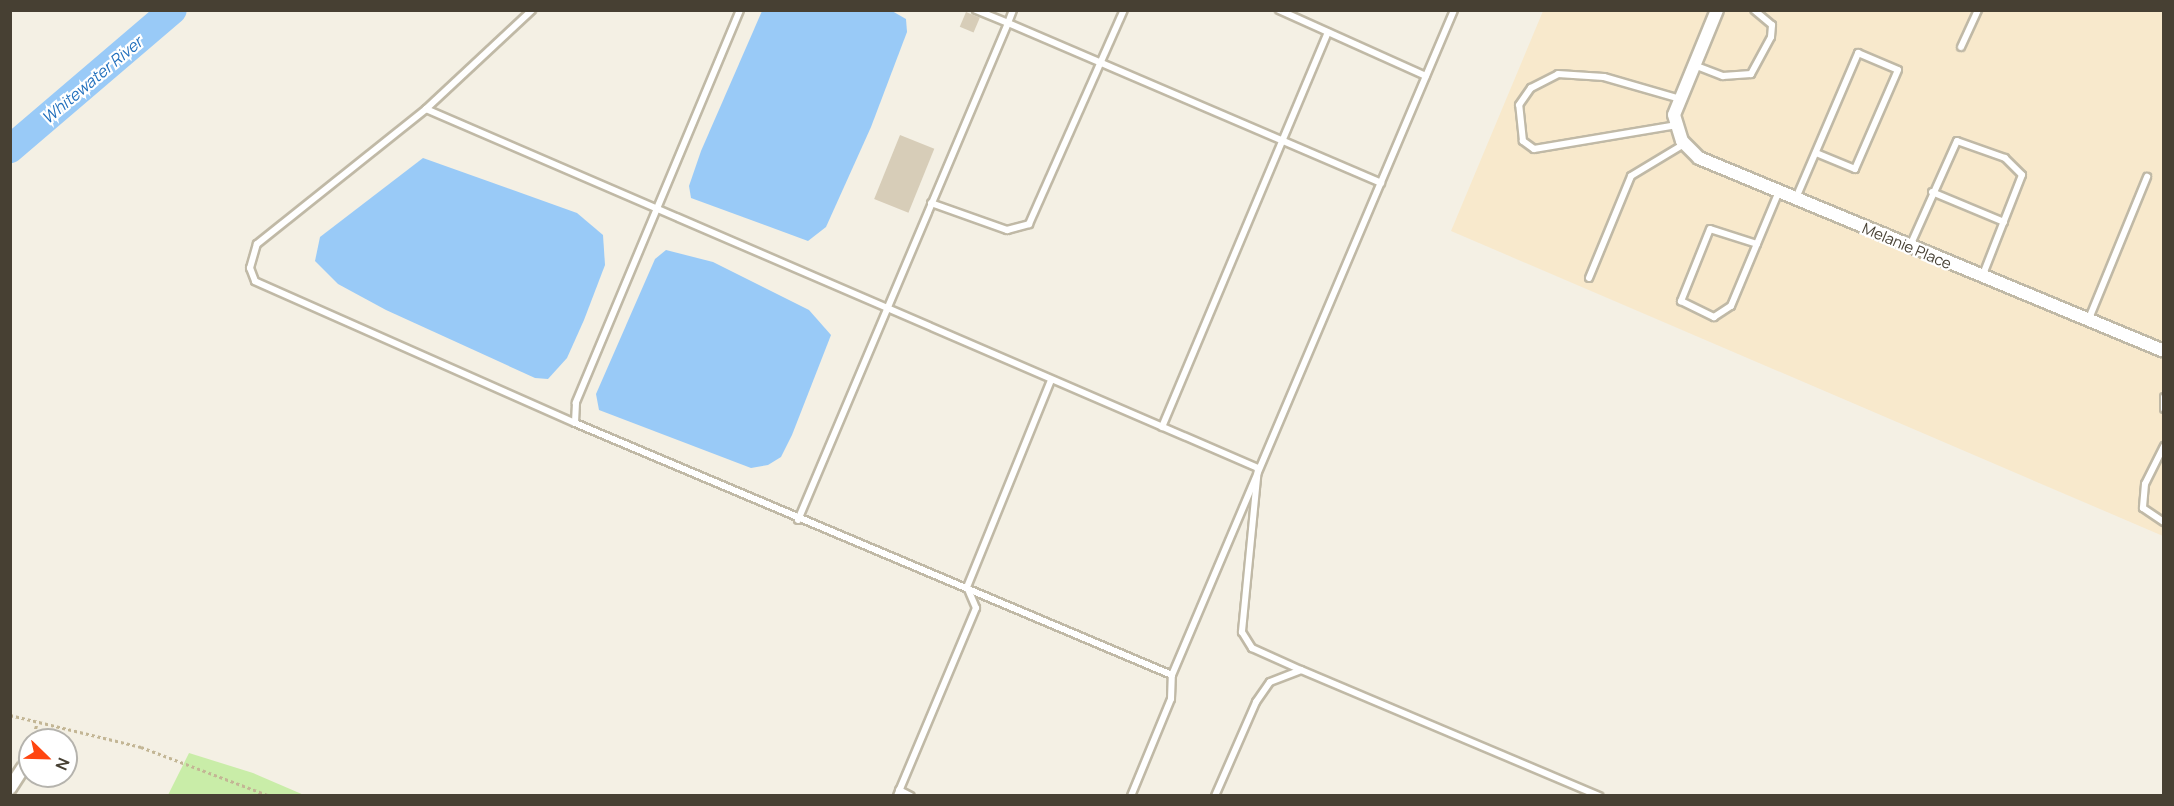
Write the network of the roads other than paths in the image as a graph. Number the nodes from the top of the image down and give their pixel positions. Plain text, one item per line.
1 (532, 10) edge
2 (740, 10) edge
3 (976, 10) edge
4 (1013, 10) edge
5 (1124, 10) edge
6 (1278, 10) edge
7 (1454, 10) edge
8 (1717, 10) edge
9 (1754, 10) edge
10 (1978, 10) edge
11 (1008, 23) junction
12 (1328, 33) junction
13 (1961, 47) dead end
14 (1102, 64) junction
15 (1694, 65) junction
16 (1426, 76) junction
17 (1680, 99) junction
18 (426, 109) junction
19 (1675, 120) junction
20 (1282, 143) junction
21 (1685, 144) junction
22 (1816, 153) junction
23 (2147, 177) dead end
24 (1381, 183) junction
25 (1779, 192) junction
26 (1932, 192) junction
27 (1796, 199) junction
28 (931, 203) junction
29 (657, 210) junction
30 (2004, 222) junction
31 (1757, 244) junction
32 (1910, 247) junction
33 (1982, 277) junction
34 (1589, 278) dead end
35 (886, 311) junction
36 (2087, 322) junction
37 (2163, 351) edge
38 (1051, 381) junction
39 (2163, 397) edge
40 (2163, 409) edge
41 (575, 423) junction
42 (1162, 427) junction
43 (2163, 446) edge
44 (1258, 468) junction
45 (798, 520) junction
46 (2163, 522) edge
47 (967, 586) junction
48 (1301, 670) junction
49 (1172, 675) junction
50 (898, 793) edge
51 (911, 795) edge
52 (1131, 795) edge
53 (1215, 795) edge
54 (1599, 795) edge

1 - 18 lane
2 - 29 lane
3 - 11 lane
4 - 11 lane
5 - 14 lane
6 - 12 lane
7 - 16 lane
8 - 15 street
9 - 15 lane
10 - 13 lane
11 - 14 lane
11 - 28 lane
12 - 16 lane
12 - 20 lane
14 - 20 lane
14 - 28 lane
15 - 17 street
16 - 24 lane
17 - 19 street
17 - 19 lane
18 - 29 lane
18 - 41 lane
19 - 21 street
20 - 24 lane
20 - 42 lane
21 - 25 street, Melanie Place
21 - 34 lane
22 - 22 lane
22 - 27 lane
23 - 36 lane
24 - 44 lane
25 - 27 street, Melanie Place
25 - 31 lane
26 - 30 lane
26 - 30 lane
26 - 32 lane
27 - 32 street, Melanie Place
28 - 35 lane
29 - 35 lane
29 - 41 lane
30 - 33 lane
31 - 31 lane
32 - 33 street, Melanie Place
33 - 36 street, Melanie Place
35 - 38 lane
35 - 45 lane
36 - 37 street, Melanie Place
38 - 42 lane
38 - 47 lane
39 - 40 lane
41 - 45 lane
42 - 44 lane
43 - 46 lane
44 - 48 lane
44 - 49 lane
45 - 47 lane
47 - 49 lane
47 - 50 lane
48 - 53 lane
48 - 54 lane
49 - 52 lane
50 - 51 lane

